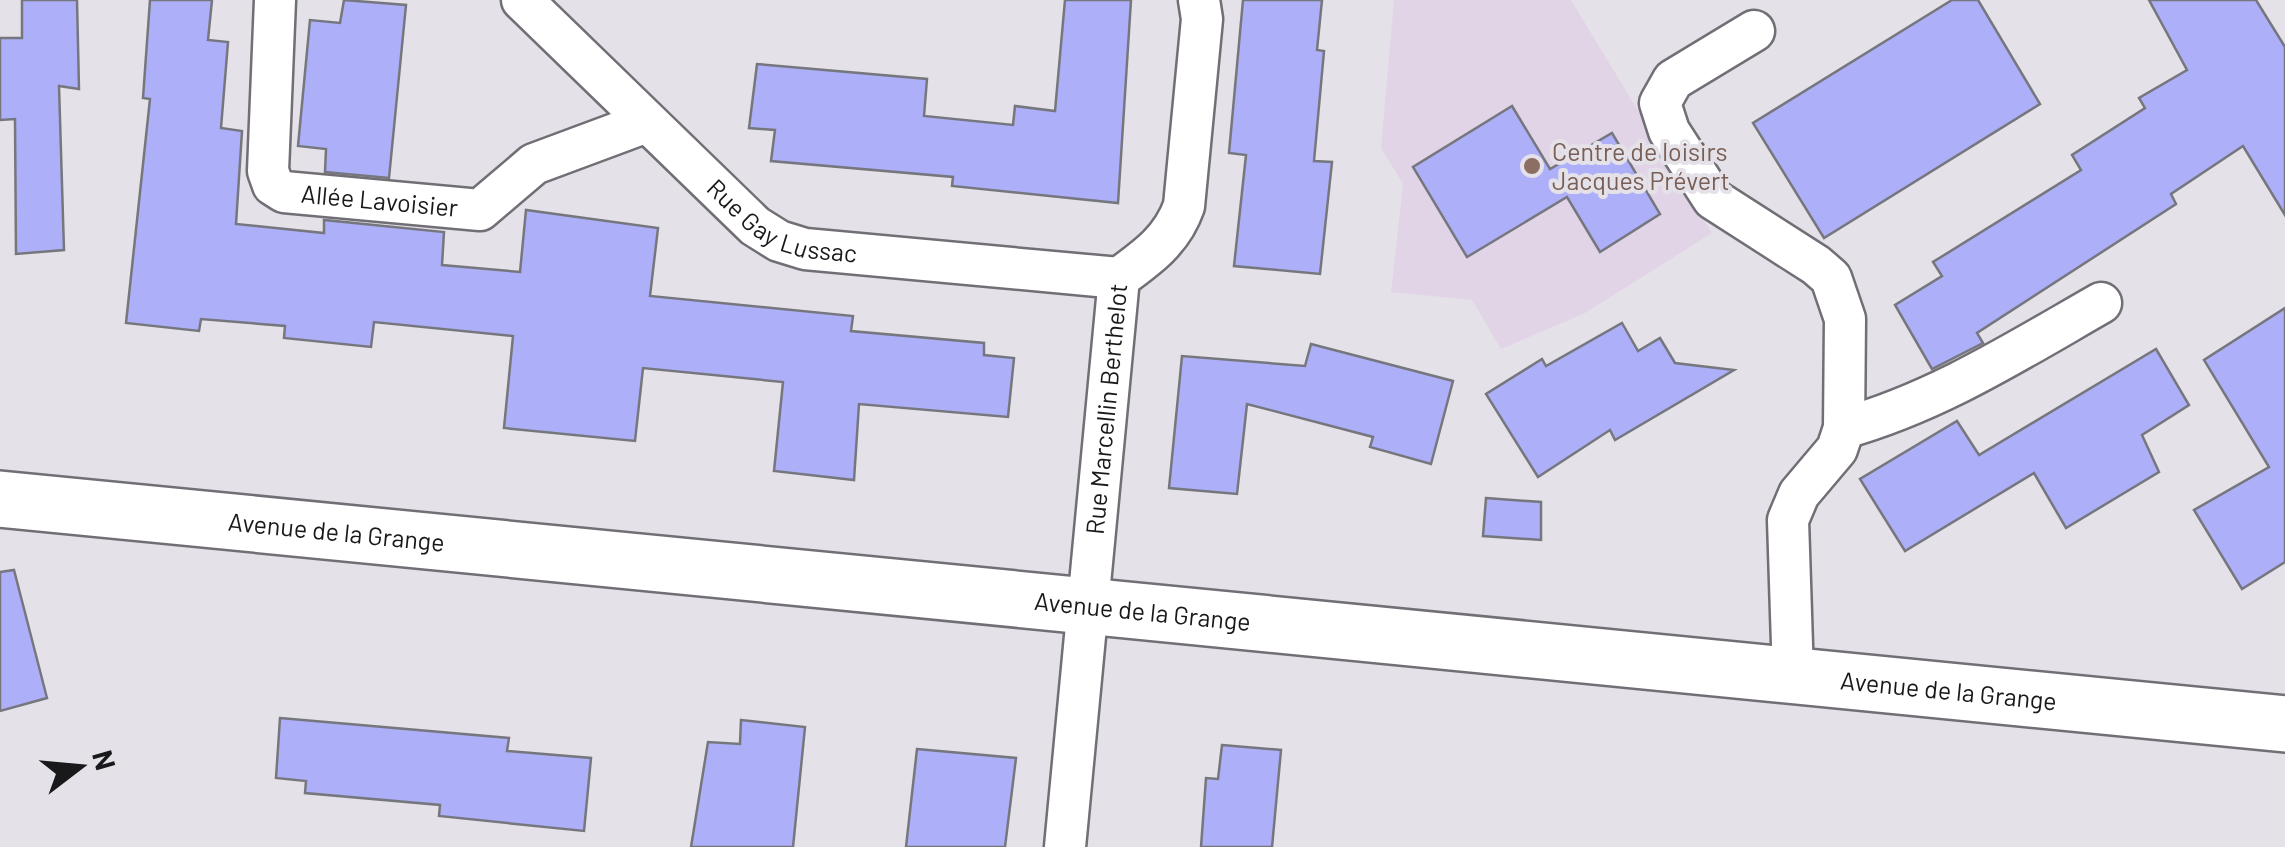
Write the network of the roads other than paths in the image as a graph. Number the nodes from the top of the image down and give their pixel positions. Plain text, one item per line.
1 (275, 0) edge
2 (522, 0) edge
3 (1199, 0) edge
4 (1754, 31) dead end
5 (648, 122) junction
6 (1119, 278) junction
7 (2101, 303) dead end
8 (1844, 428) junction
9 (0, 499) edge
10 (1087, 608) junction
11 (1793, 676) junction
12 (2285, 724) edge
13 (1065, 847) edge

1 - 5 street, Allée Lavoisier
2 - 5 street, Rue Gay Lussac
3 - 6 street, Rue Marcellin Berthelot
4 - 8 street
5 - 6 street, Rue Gay Lussac
6 - 10 street, Rue Marcellin Berthelot
7 - 8 street
8 - 11 street
9 - 10 street, Avenue de la Grange
10 - 11 street, Avenue de la Grange
10 - 13 street, Rue Marcellin Berthelot
11 - 12 street, Avenue de la Grange

